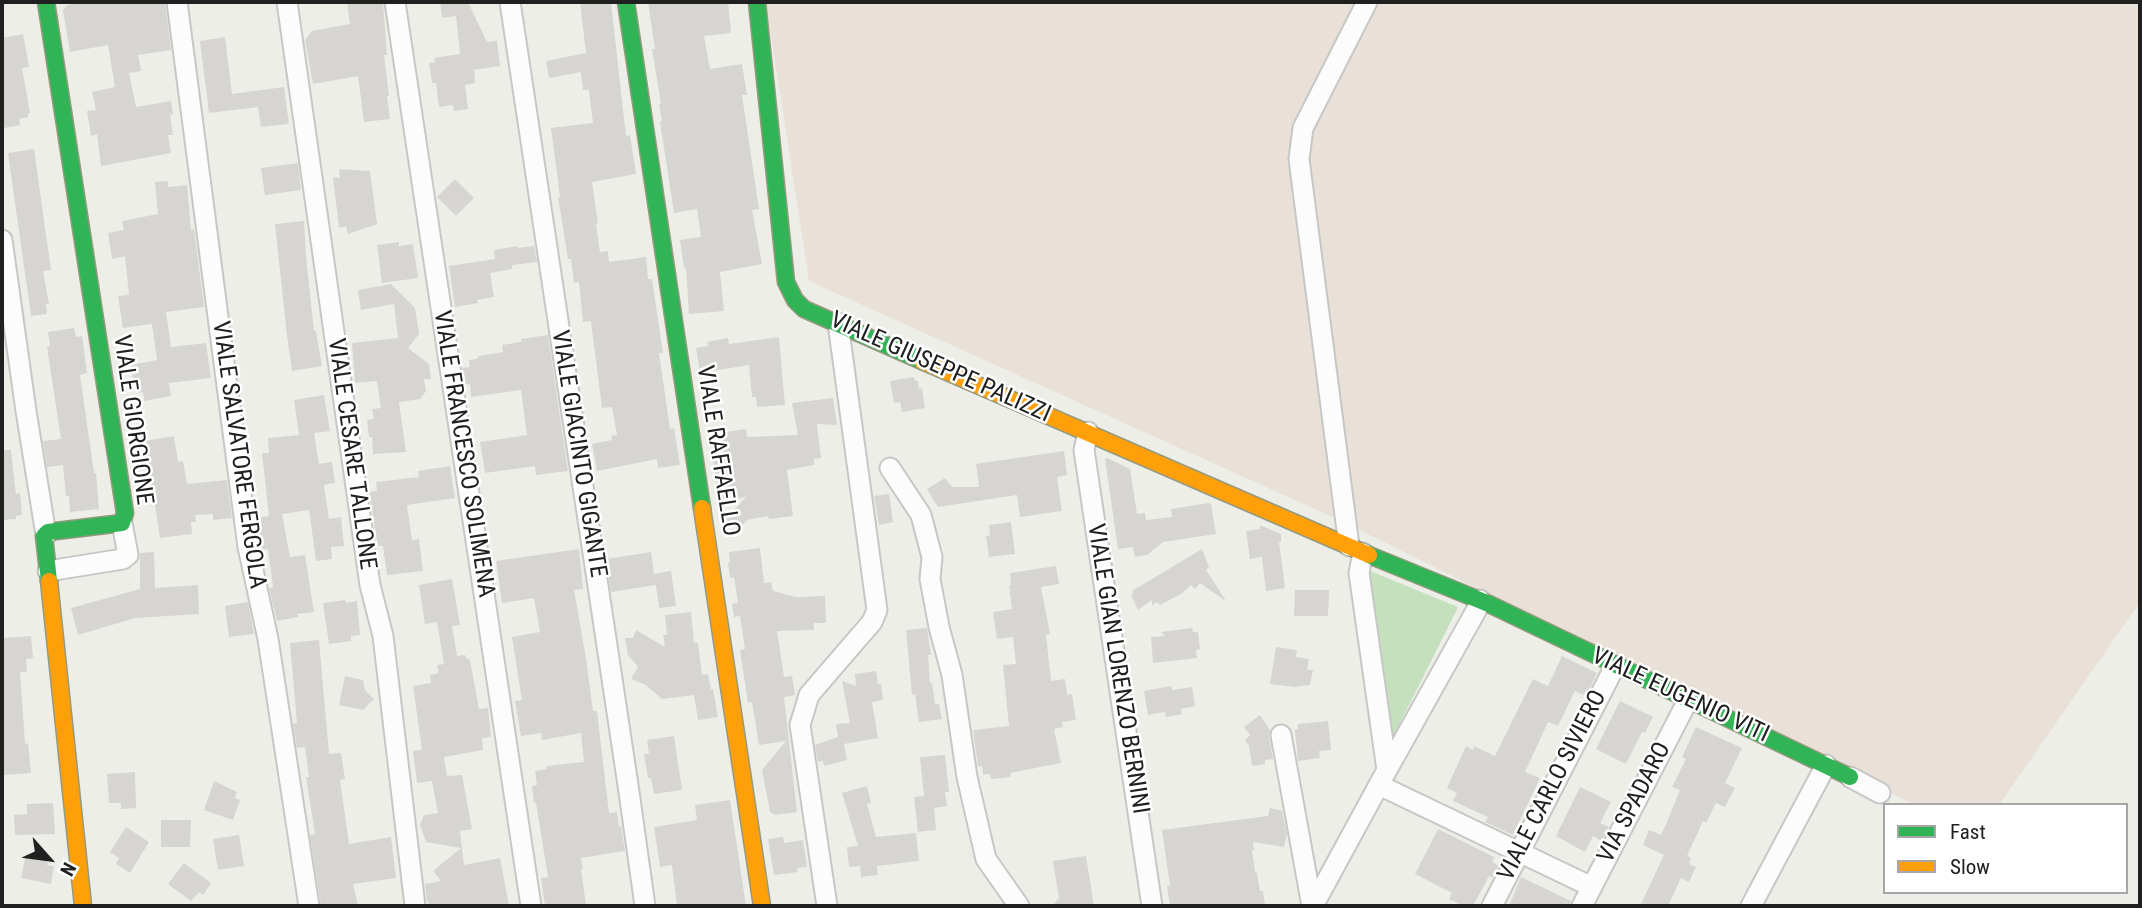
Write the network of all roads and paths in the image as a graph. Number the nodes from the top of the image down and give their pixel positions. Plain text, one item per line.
1 (46, 2) edge
2 (177, 2) edge
3 (287, 2) edge
4 (395, 2) edge
5 (510, 2) edge
6 (626, 2) edge
7 (757, 2) edge
8 (1367, 2) edge
9 (2, 240) edge
10 (838, 323) junction
11 (1088, 432) junction
12 (890, 468) dead end
13 (122, 523) junction
14 (46, 535) junction
15 (1356, 549) junction
16 (48, 571) junction
17 (1480, 600) junction
18 (1615, 666) junction
19 (1688, 700) junction
20 (1281, 735) dead end
21 (1826, 765) junction
22 (1850, 777) joint
23 (1383, 778) junction
24 (1880, 793) dead end
25 (1520, 853) junction
26 (1592, 887) junction
27 (83, 906) edge
28 (309, 906) edge
29 (415, 906) edge
30 (531, 906) edge
31 (645, 906) edge
32 (762, 906) edge
33 (827, 906) edge
34 (1019, 906) edge
35 (1152, 906) edge
36 (1313, 906) edge
37 (1492, 906) edge
38 (1582, 906) edge
39 (1751, 906) edge

1 - 13 street, VIALE GIORGIONE
2 - 28 street, VIALE SALVATORE FERGOLA
3 - 29 street, VIALE CESARE TALLONE
4 - 30 street, VIALE FRANCESCO SOLIMENA
5 - 31 street, VIALE GIACINTO GIGANTE
6 - 32 street, VIALE RAFFAELLO
7 - 10 street, VIALE GIUSEPPE PALIZZI
8 - 15 street
9 - 14 street
10 - 11 street, VIALE GIUSEPPE PALIZZI
10 - 33 street
11 - 15 street, VIALE GIUSEPPE PALIZZI
11 - 35 street, VIALE GIAN LORENZO BERNINI
12 - 34 street
13 - 14 street, VIALE GIORGIONE
13 - 16 street
14 - 16 street
15 - 17 street, VIALE GIUSEPPE PALIZZI
15 - 23 street
16 - 27 street
17 - 18 street, VIALE EUGENIO VITI
17 - 23 street
18 - 19 street, VIALE EUGENIO VITI
18 - 25 street, VIALE CARLO SIVIERO
19 - 21 street, VIALE EUGENIO VITI
19 - 26 street, VIA SPADARO
20 - 36 street
21 - 22 street, VIALE EUGENIO VITI
21 - 39 street
22 - 24 street, VIALE EUGENIO VITI
23 - 25 street
23 - 36 street
25 - 26 street
25 - 37 street, VIALE CARLO SIVIERO
26 - 38 street, VIA SPADARO

